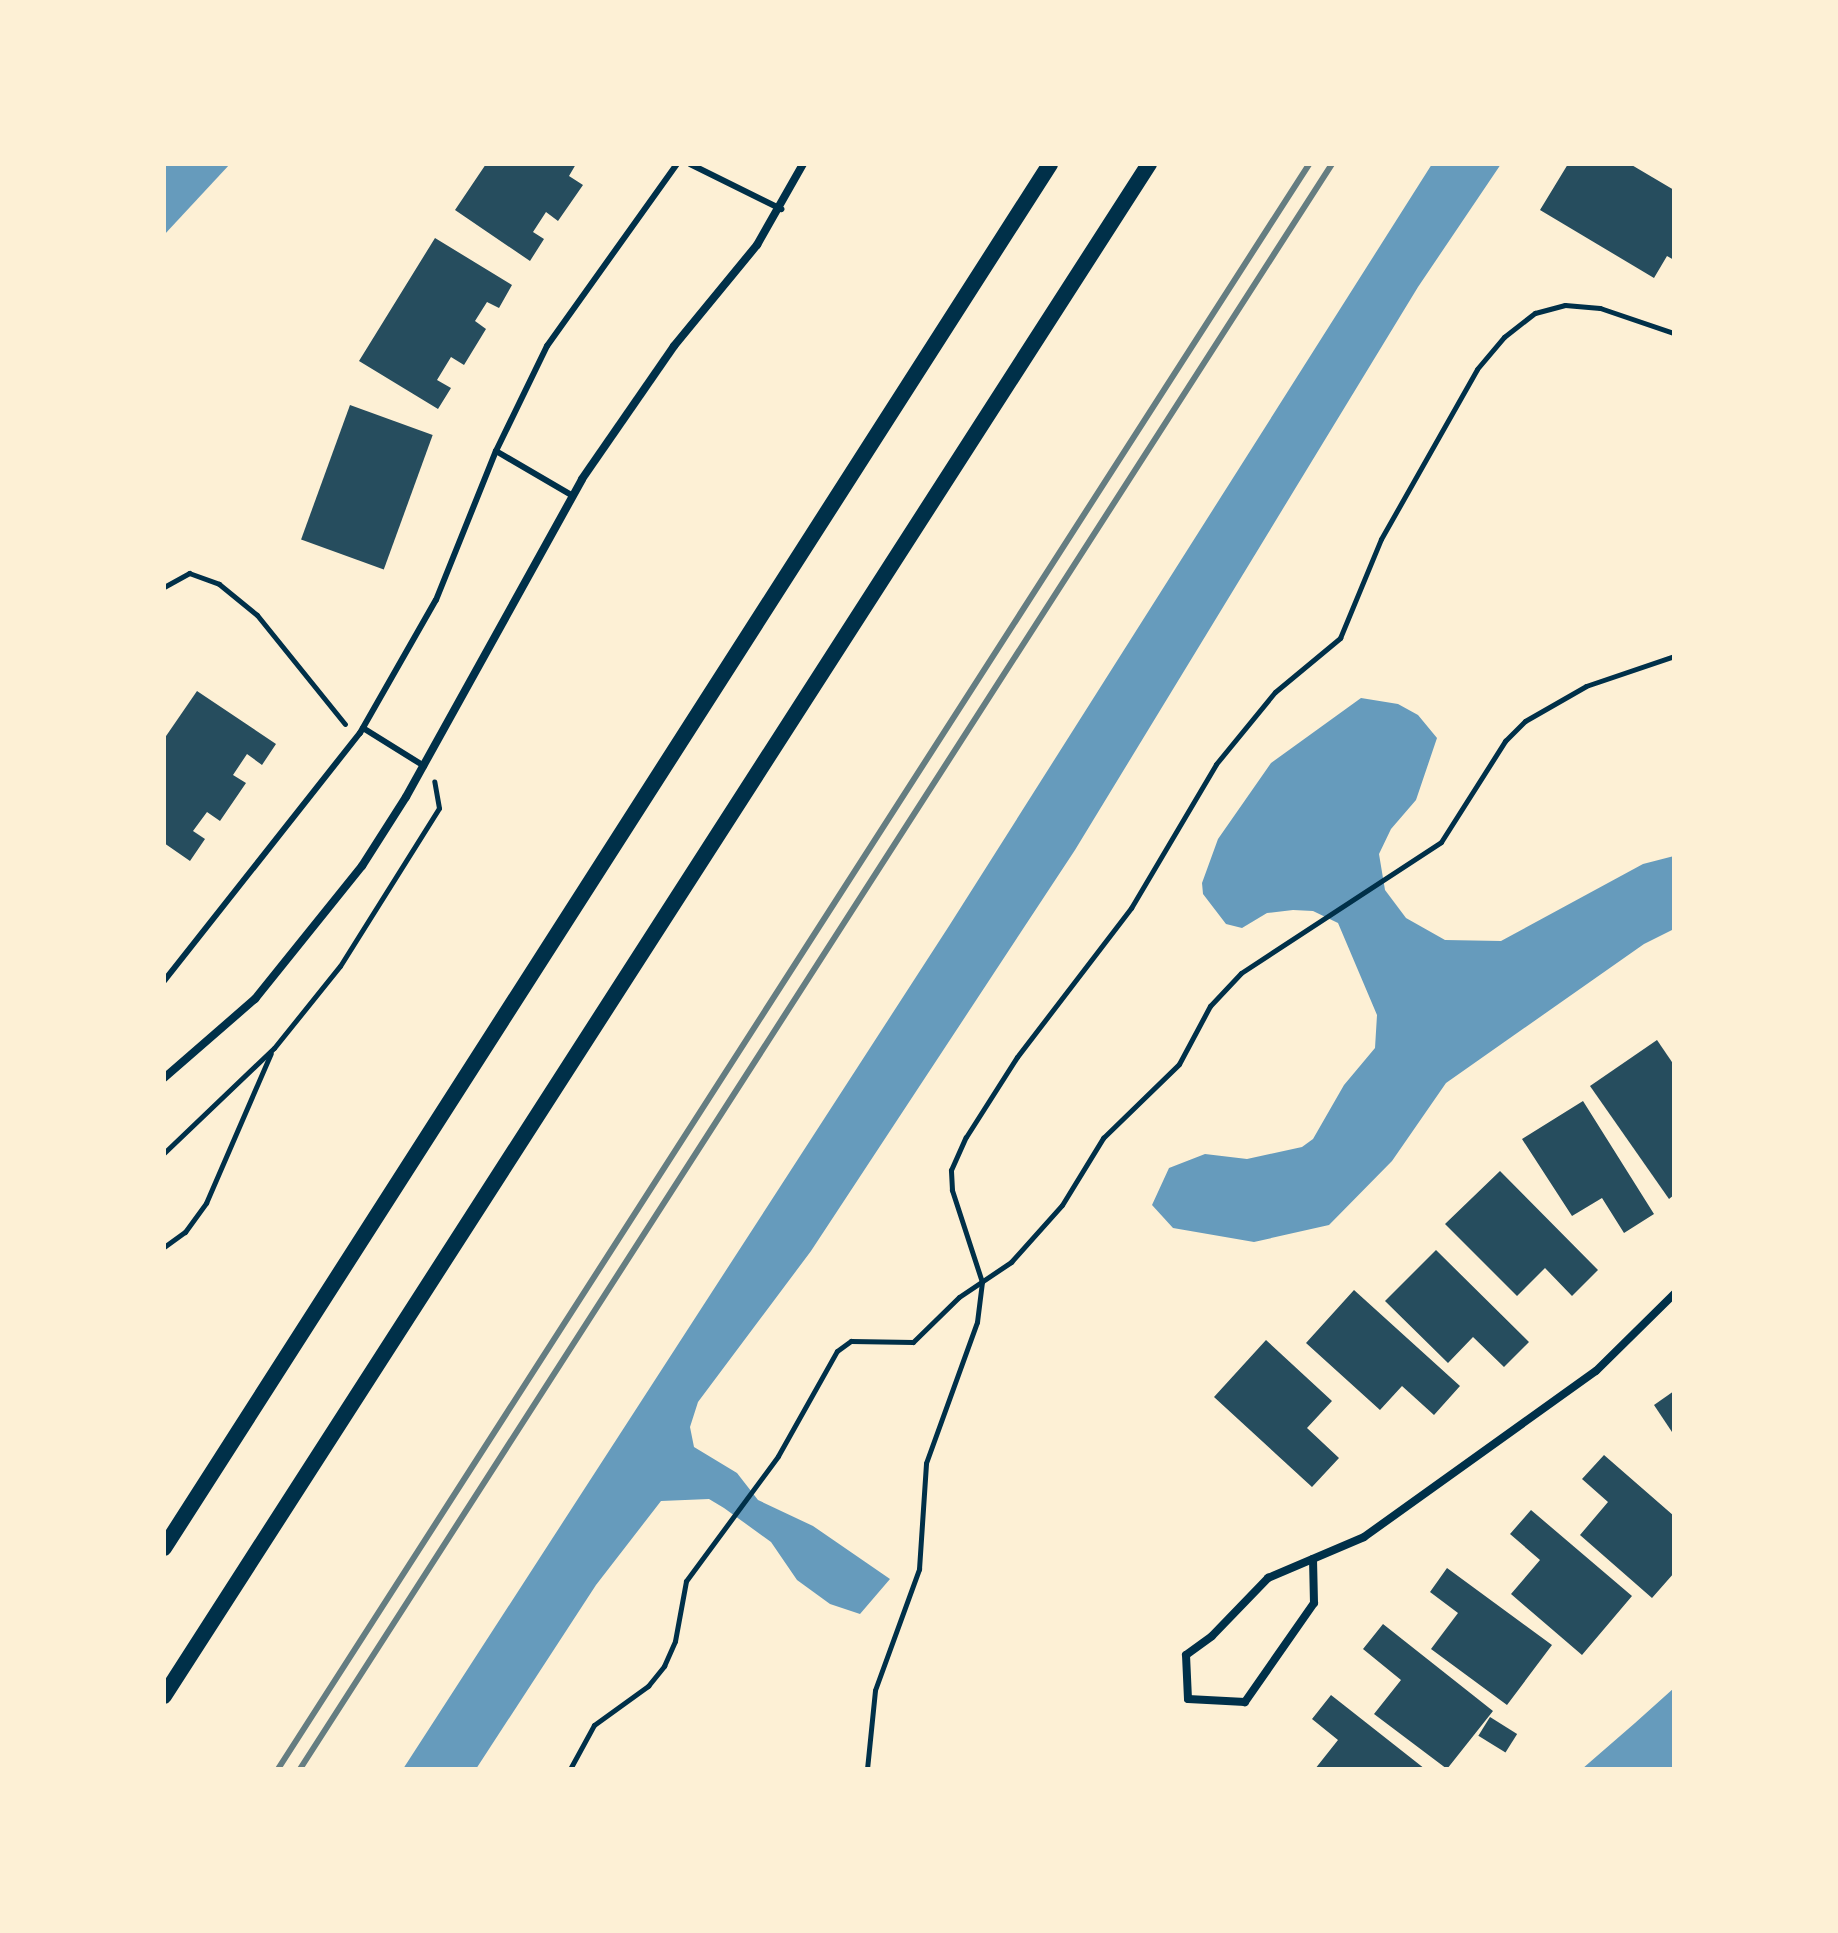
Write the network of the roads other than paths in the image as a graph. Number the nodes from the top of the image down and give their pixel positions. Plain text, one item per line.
1 (677, 164) edge
2 (690, 164) edge
3 (803, 164) edge
4 (1050, 164) edge
5 (1149, 164) edge
6 (781, 209) junction
7 (496, 451) junction
8 (573, 496) junction
9 (363, 728) junction
10 (424, 766) junction
11 (164, 981) edge
12 (164, 1078) edge
13 (1674, 1294) edge
14 (164, 1548) edge
15 (1313, 1559) junction
16 (164, 1696) edge

1 - 7 lane
2 - 6 lane
3 - 6 street
4 - 14 main road
5 - 16 main road
6 - 8 street
7 - 8 lane
7 - 9 lane
8 - 10 street
9 - 10 lane
9 - 11 lane
10 - 12 street
13 - 15 street
15 - 15 street

